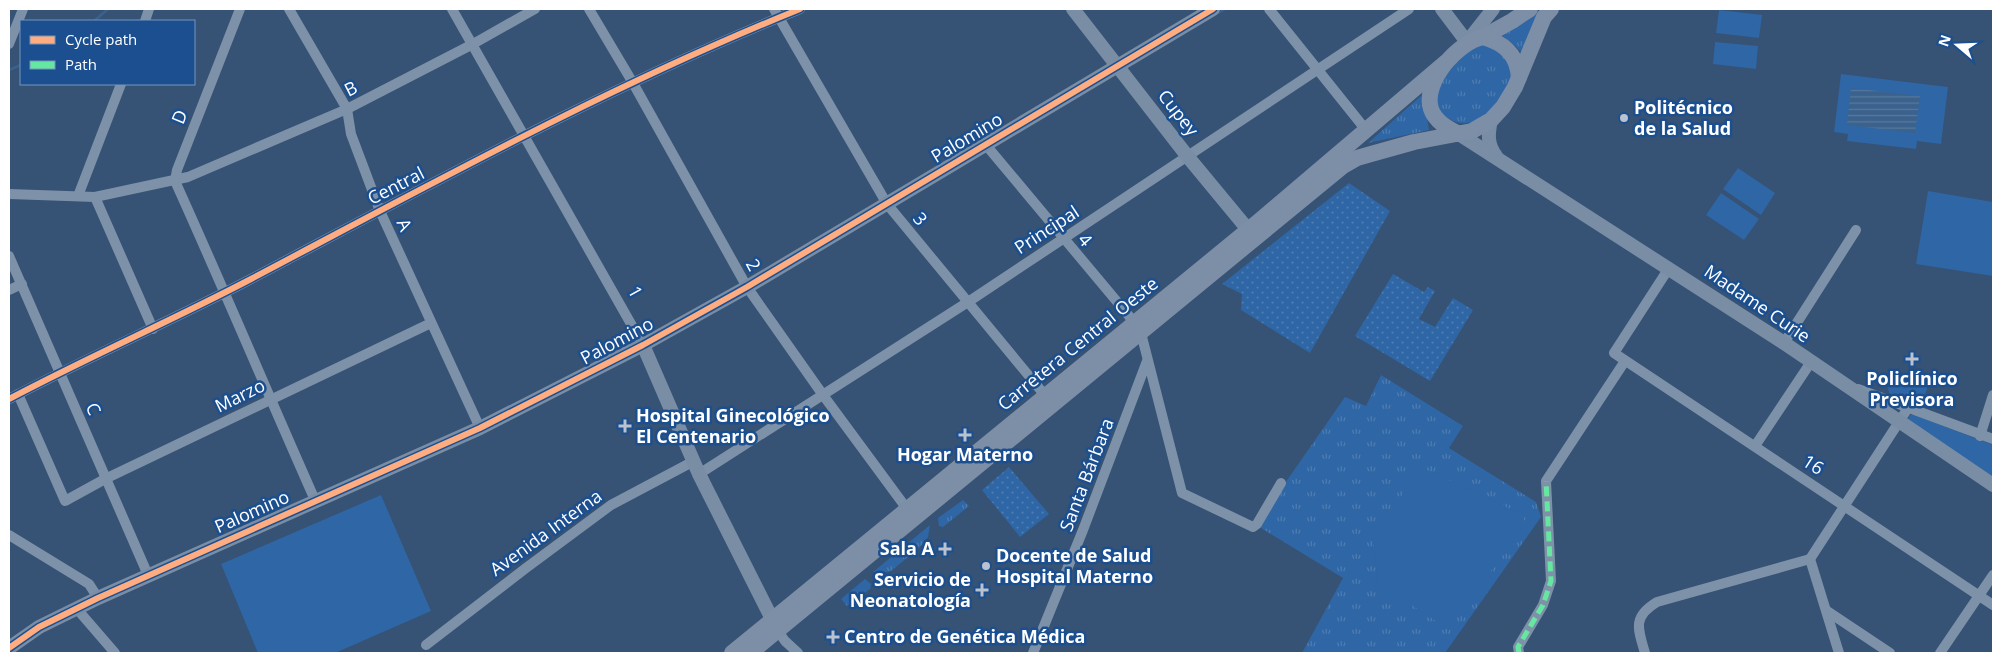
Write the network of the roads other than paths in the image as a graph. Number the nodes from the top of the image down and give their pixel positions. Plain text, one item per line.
1 (23, 9) edge
2 (240, 9) edge
3 (452, 9) edge
4 (535, 9) edge
5 (589, 9) edge
6 (800, 9) edge
7 (1073, 9) edge
8 (1213, 9) edge
9 (1269, 9) edge
10 (1409, 9) edge
11 (1442, 9) edge
12 (1493, 9) edge
13 (1530, 9) edge
14 (1551, 9) edge
15 (293, 10) edge
16 (776, 13) edge
17 (1483, 36) junction
18 (1466, 42) junction
19 (9, 44) edge
20 (473, 44) junction
21 (1446, 62) junction
22 (1117, 66) junction
23 (1318, 68) junction
24 (1519, 77) junction
25 (633, 83) junction
26 (121, 85) edge
27 (347, 109) junction
28 (1432, 110) junction
29 (1491, 120) junction
30 (1366, 130) junction
31 (1459, 134) junction
32 (525, 136) junction
33 (1435, 138) junction
34 (986, 144) junction
35 (1188, 157) junction
36 (1498, 159) junction
37 (175, 181) junction
38 (9, 194) edge
39 (78, 196) junction
40 (95, 197) junction
41 (887, 204) junction
42 (380, 211) junction
43 (1856, 230) dead end
44 (1252, 234) junction
45 (1063, 239) junction
46 (9, 256) edge
47 (1668, 268) junction
48 (22, 284) junction
49 (747, 287) junction
50 (9, 290) edge
51 (226, 292) junction
52 (968, 302) junction
53 (431, 323) junction
54 (1137, 328) junction
55 (153, 329) junction
56 (1784, 343) junction
57 (643, 345) junction
58 (1147, 361) junction
59 (1625, 362) junction
60 (1811, 362) junction
61 (59, 373) junction
62 (1841, 382) junction
63 (823, 395) junction
64 (1993, 395) edge
65 (13, 397) edge
66 (270, 400) junction
67 (1050, 401) junction
68 (1908, 408) junction
69 (1900, 421) junction
70 (480, 428) junction
71 (1980, 436) junction
72 (1993, 439) edge
73 (1755, 446) junction
74 (697, 467) junction
75 (106, 479) junction
76 (1281, 483) dead end
77 (1993, 485) edge
78 (315, 500) junction
79 (1846, 506) junction
80 (912, 514) junction
81 (9, 535) edge
82 (1810, 559) junction
83 (1993, 574) edge
84 (148, 575) junction
85 (1979, 596) junction
86 (98, 598) junction
87 (1993, 605) edge
88 (77, 609) junction
89 (1827, 611) junction
90 (775, 626) junction
91 (426, 645) dead end
92 (9, 648) edge
93 (1517, 651) edge
94 (115, 653) edge
95 (732, 653) edge
96 (750, 653) edge
97 (798, 653) edge
98 (1033, 653) edge
99 (1645, 653) edge
100 (1839, 653) edge
101 (1890, 653) edge
102 (1940, 653) edge

1 - 19 street
2 - 37 street, D
3 - 20 street, 1
4 - 20 street, B
5 - 25 street, 2
6 - 16 street, Central
7 - 22 street, Cupey
8 - 22 street, Palomino
9 - 23 street
10 - 23 street, Principal
11 - 18 street
12 - 18 street
13 - 17 main road
14 - 24 main road
15 - 27 street, A
16 - 25 street, Central
16 - 41 street, 3
17 - 18 main road
17 - 24 main road
18 - 21 main road
20 - 27 street, B
20 - 32 street, 1
21 - 28 main road
21 - 30 main road, Carretera Central Oeste
22 - 34 street, Palomino
22 - 35 street, Cupey
23 - 30 street
23 - 35 street, Principal
24 - 29 main road
25 - 32 street, Central
25 - 49 street, 2
26 - 39 street
27 - 37 street, B
27 - 42 street, A
28 - 31 main road
28 - 33 main road
29 - 31 main road
29 - 36 street
30 - 44 main road, Carretera Central Oeste
31 - 33 main road, Carretera Central Oeste
31 - 36 street, Madame Curie
32 - 42 street, Central
32 - 57 street, 1
33 - 44 main road, Carretera Central Oeste
34 - 41 street, Palomino
34 - 45 street, 4
35 - 44 street, Cupey
35 - 45 street, Principal
36 - 47 street, Madame Curie
37 - 40 street, B
37 - 51 street
38 - 39 street, B
39 - 40 street, B
40 - 55 street
41 - 49 street, Palomino
41 - 52 street, 3
42 - 51 street, Central
42 - 53 street, A
43 - 56 street
44 - 54 main road, Carretera Central Oeste
45 - 52 street, Principal
45 - 54 street, 4
46 - 48 street, C
47 - 56 street, Madame Curie
47 - 59 street, 16
48 - 50 street
48 - 61 street, C
49 - 57 street, Palomino
49 - 63 street, 2
51 - 55 street, Central
51 - 66 street
52 - 63 street, Principal
52 - 67 street, 3
53 - 66 street, Marzo
53 - 70 street, A
54 - 58 street
54 - 67 main road, Carretera Central Oeste
55 - 61 street, Central
56 - 60 street, Madame Curie
57 - 70 street, Palomino
57 - 74 street, 1
58 - 76 street
58 - 98 street, Santa Bárbara
59 - 73 street, 16
59 - 93 street
60 - 62 street, Madame Curie
60 - 73 street
61 - 65 street, Central
61 - 75 street, C
62 - 68 street
62 - 69 street, Madame Curie
63 - 74 street, Principal
63 - 80 street, 2
64 - 71 street
65 - 75 street, Marzo
66 - 75 street, Marzo
66 - 78 street
67 - 80 main road, Carretera Central Oeste
68 - 69 street
68 - 71 street
69 - 77 street, Madame Curie
69 - 79 street
70 - 78 street, Palomino
71 - 72 street
73 - 79 street, 16
74 - 90 street, 1
74 - 91 street, Avenida Interna
75 - 84 street, C
78 - 84 street, Palomino
79 - 82 street
79 - 85 street, 16
80 - 90 main road, Carretera Central Oeste
81 - 86 street
82 - 89 street
82 - 99 street
83 - 85 street
84 - 86 street, Palomino
85 - 87 street, 16
85 - 102 street
86 - 88 street, Palomino
88 - 92 street, Palomino
88 - 94 street
89 - 100 street
89 - 101 street
90 - 95 main road, Carretera Central Oeste
90 - 96 main road, Carretera Central Oeste
90 - 97 street, 1

